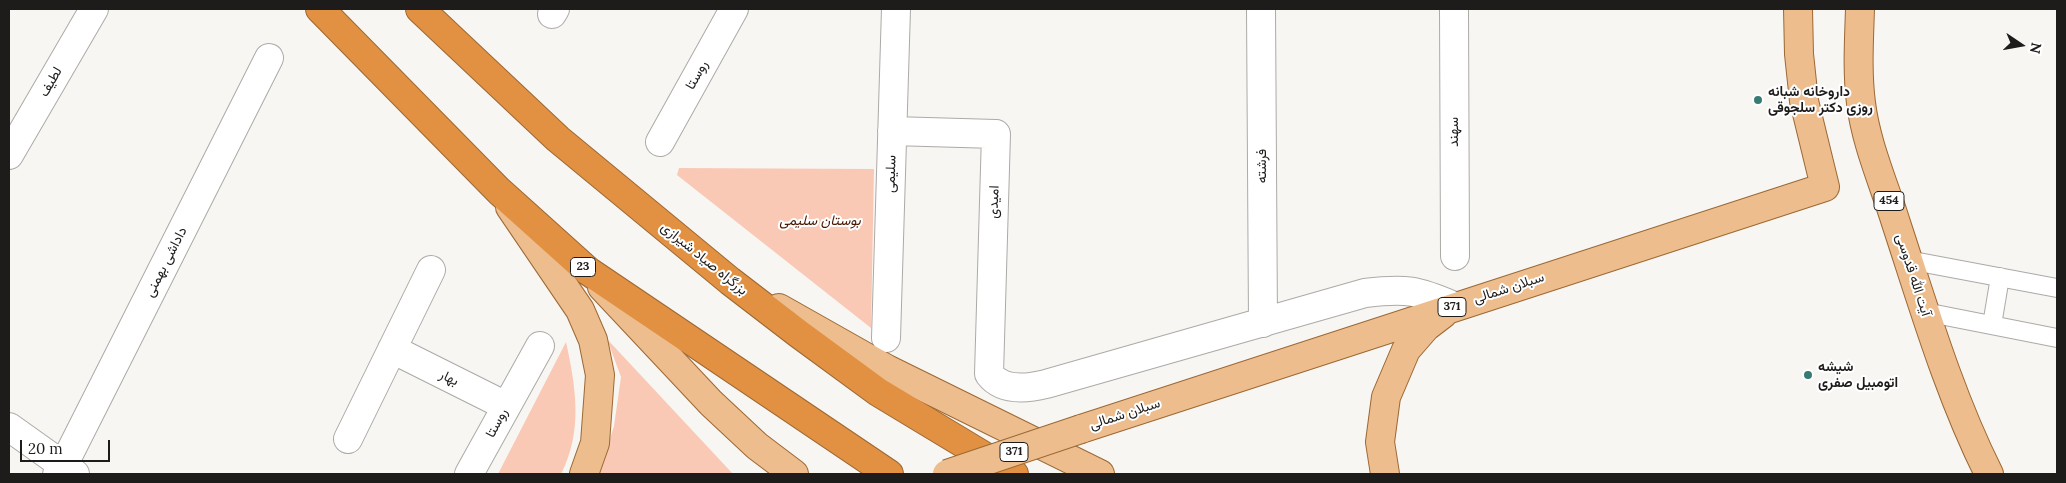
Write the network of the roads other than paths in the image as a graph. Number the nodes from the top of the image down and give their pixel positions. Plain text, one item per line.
1 (94, 9) edge
2 (320, 9) edge
3 (420, 9) edge
4 (734, 9) edge
5 (896, 9) edge
6 (1261, 9) edge
7 (1454, 9) edge
8 (1798, 9) edge
9 (1860, 9) edge
10 (269, 58) dead end
11 (892, 131) junction
12 (660, 142) dead end
13 (9, 155) edge
14 (499, 191) junction
15 (1455, 256) dead end
16 (1908, 260) junction
17 (432, 270) dead end
18 (588, 271) junction
19 (2000, 277) junction
20 (730, 281) junction
21 (2057, 288) edge
22 (1454, 306) junction
23 (1925, 312) junction
24 (1263, 322) junction
25 (1992, 325) junction
26 (886, 338) dead end
27 (2057, 338) edge
28 (540, 346) dead end
29 (392, 350) junction
30 (506, 406) junction
31 (9, 427) edge
32 (348, 439) dead end
33 (65, 471) edge
34 (469, 474) edge
35 (584, 474) edge
36 (794, 474) edge
37 (889, 474) edge
38 (947, 474) edge
39 (1014, 474) edge
40 (1100, 474) edge
41 (1385, 474) edge
42 (1989, 474) edge

1 - 13 street, لطیف
2 - 14 highway, 23
3 - 20 highway, بزرگراه صیاد شیرازی
4 - 12 street, روستا
5 - 11 street, سلیمی
6 - 24 street, فرشته
7 - 15 street, سهند
8 - 22 main road, سبلان شمالی / 371
9 - 16 main road, آیت الله قدوسی / 454
10 - 33 street, داداشی بهمنی
11 - 24 street, امیدی
11 - 26 street, سلیمی
14 - 18 highway, 23
14 - 35 main road
16 - 19 lane
16 - 23 main road, آیت الله قدوسی / 454
17 - 29 street
18 - 36 main road
18 - 37 highway, 23
19 - 21 lane
19 - 25 lane
20 - 39 highway, بزرگراه صیاد شیرازی
20 - 40 main road
22 - 24 street
22 - 38 main road, سبلان شمالی / 371, bridge
22 - 41 main road
23 - 25 lane
23 - 42 main road, آیت الله قدوسی / 454
25 - 27 lane
28 - 30 street, روستا
29 - 30 street, بهار
29 - 32 street
30 - 34 street, روستا
31 - 33 street

